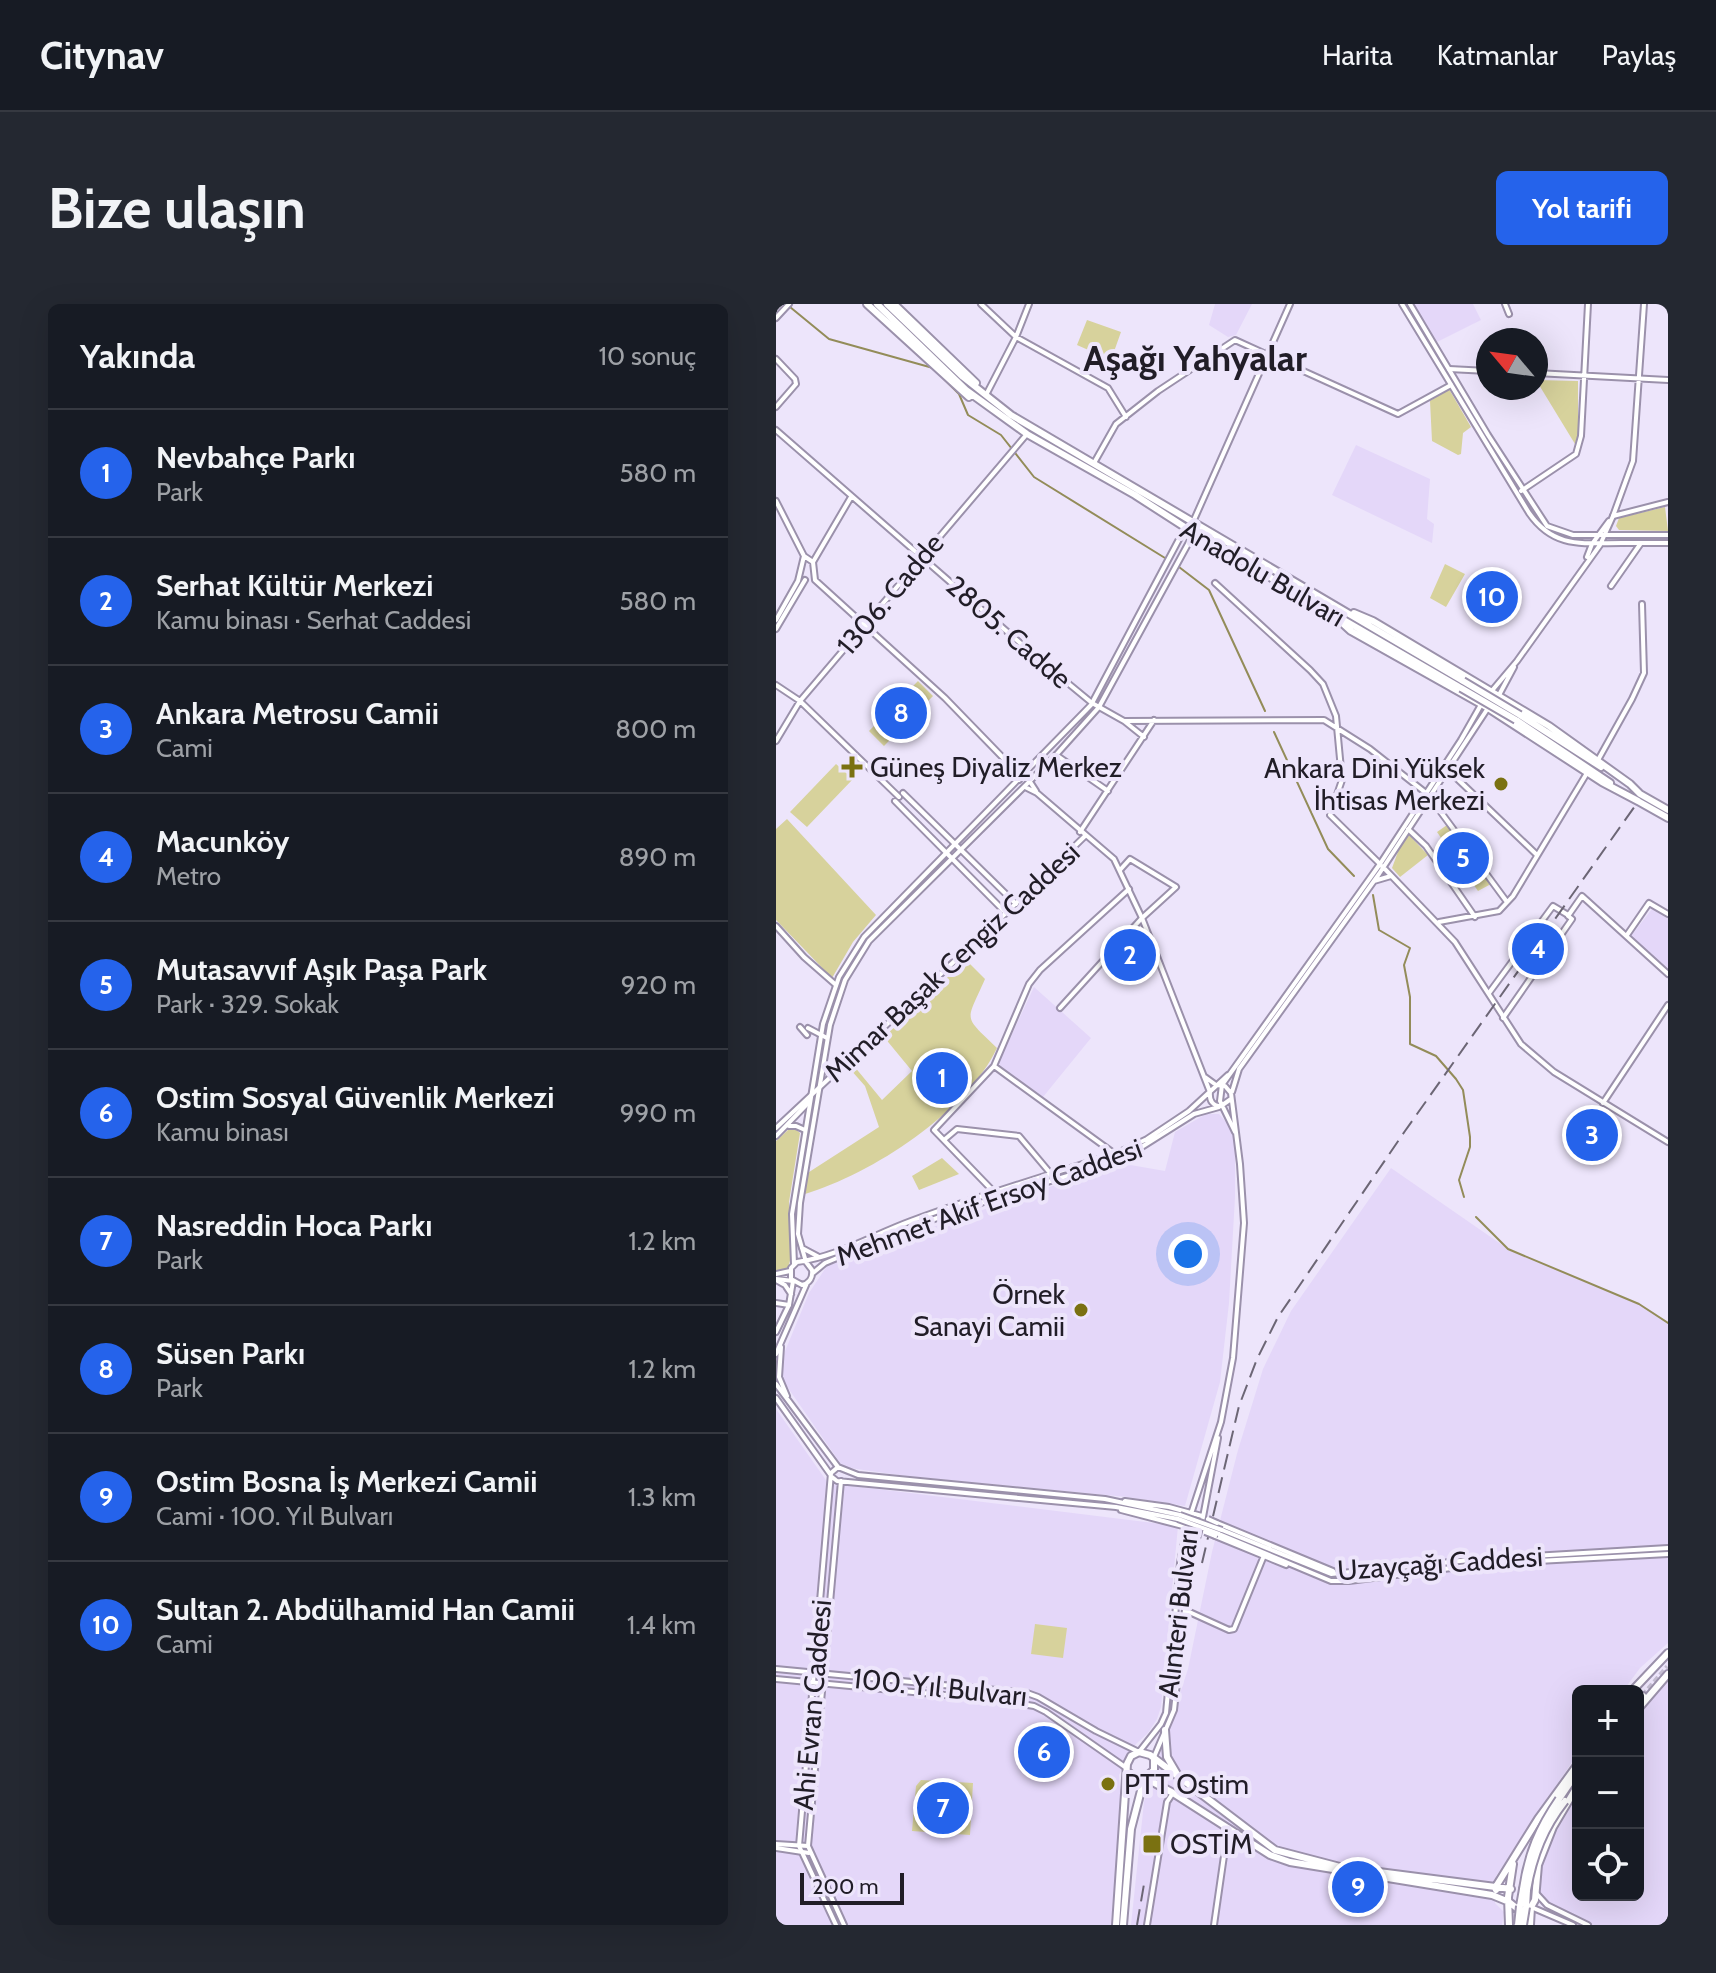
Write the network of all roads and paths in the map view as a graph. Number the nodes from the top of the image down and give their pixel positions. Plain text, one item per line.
1 (789, 304) edge
2 (867, 304) edge
3 (877, 304) edge
4 (887, 304) edge
5 (894, 304) edge
6 (981, 304) edge
7 (1029, 304) edge
8 (1290, 304) edge
9 (1402, 304) edge
10 (1410, 304) edge
11 (1505, 304) edge
12 (1588, 304) edge
13 (1644, 304) edge
14 (1509, 314) dead end
15 (776, 318) edge
16 (1016, 337) junction
17 (1269, 354) junction
18 (776, 359) edge
19 (1449, 369) junction
20 (1476, 370) edge
21 (1548, 374) edge
22 (1583, 375) junction
23 (1639, 378) junction
24 (1668, 380) edge
25 (1451, 385) junction
26 (986, 395) junction
27 (987, 406) junction
28 (776, 407) edge
29 (1126, 417) junction
30 (776, 430) edge
31 (1027, 434) junction
32 (1093, 465) junction
33 (1520, 491) junction
34 (851, 497) junction
35 (776, 501) edge
36 (1668, 502) edge
37 (1612, 519) junction
38 (1193, 522) junction
39 (1185, 528) junction
40 (1194, 533) junction
41 (1599, 534) junction
42 (1606, 535) junction
43 (1619, 535) junction
44 (1668, 535) edge
45 (1641, 543) junction
46 (1668, 543) edge
47 (1592, 544) junction
48 (1600, 545) junction
49 (804, 556) junction
50 (921, 556) junction
51 (813, 562) junction
52 (1586, 562) junction
53 (800, 570) junction
54 (805, 580) junction
55 (815, 580) junction
56 (1215, 583) dead end
57 (1611, 586) dead end
58 (1642, 604) dead end
59 (1332, 609) junction
60 (776, 620) edge
61 (864, 627) junction
62 (776, 629) edge
63 (776, 685) edge
64 (1464, 685) junction
65 (1495, 693) junction
66 (800, 701) junction
67 (1511, 702) junction
68 (1092, 703) junction
69 (1485, 706) junction
70 (1099, 707) junction
71 (1502, 717) junction
72 (1154, 720) junction
73 (1124, 721) junction
74 (776, 722) edge
75 (784, 727) junction
76 (1337, 727) junction
77 (1144, 737) junction
78 (776, 741) edge
79 (1056, 755) junction
80 (1598, 760) junction
81 (1009, 764) junction
82 (1447, 769) junction
83 (1587, 773) junction
84 (1025, 774) junction
85 (1019, 780) junction
86 (1030, 780) junction
87 (1024, 786) junction
88 (1108, 791) junction
89 (1037, 793) junction
90 (1428, 794) junction
91 (899, 797) junction
92 (1639, 798) junction
93 (1668, 810) edge
94 (1668, 818) edge
95 (1408, 829) junction
96 (1083, 834) junction
97 (958, 847) junction
98 (949, 855) junction
99 (1537, 855) junction
100 (1382, 865) junction
101 (1120, 870) junction
102 (1380, 874) junction
103 (1391, 876) junction
104 (1129, 889) junction
105 (1507, 902) junction
106 (1016, 904) junction
107 (1006, 913) junction
108 (1668, 914) edge
109 (1568, 916) junction
110 (1475, 917) junction
111 (1142, 918) junction
112 (1439, 922) junction
113 (776, 926) edge
114 (1626, 935) junction
115 (1668, 974) edge
116 (836, 985) junction
117 (1489, 993) junction
118 (1668, 1005) edge
119 (1060, 1008) dead end
120 (1503, 1018) junction
121 (800, 1027) dead end
122 (825, 1029) junction
123 (807, 1035) dead end
124 (824, 1037) junction
125 (994, 1066) junction
126 (821, 1073) junction
127 (1203, 1076) junction
128 (829, 1079) junction
129 (1219, 1085) junction
130 (818, 1089) junction
131 (1210, 1092) junction
132 (810, 1098) junction
133 (1231, 1099) junction
134 (1603, 1103) junction
135 (1221, 1106) junction
136 (1190, 1114) junction
137 (786, 1126) junction
138 (776, 1128) edge
139 (805, 1130) junction
140 (1235, 1132) junction
141 (776, 1136) edge
142 (944, 1140) junction
143 (1668, 1142) edge
144 (1115, 1154) junction
145 (1121, 1160) junction
146 (1052, 1177) junction
147 (995, 1194) junction
148 (802, 1248) junction
149 (821, 1258) junction
150 (806, 1262) junction
151 (794, 1264) junction
152 (790, 1271) junction
153 (813, 1273) junction
154 (776, 1278) edge
155 (793, 1281) junction
156 (807, 1283) junction
157 (791, 1294) junction
158 (776, 1303) edge
159 (789, 1305) junction
160 (776, 1332) edge
161 (782, 1340) junction
162 (776, 1354) edge
163 (776, 1384) edge
164 (776, 1398) edge
165 (789, 1402) junction
166 (1221, 1422) junction
167 (840, 1468) junction
168 (831, 1476) junction
169 (841, 1481) junction
170 (1117, 1504) junction
171 (1191, 1512) junction
172 (1206, 1518) junction
173 (1187, 1526) junction
174 (1199, 1530) junction
175 (1219, 1533) junction
176 (1668, 1551) edge
177 (1263, 1558) junction
178 (1303, 1571) junction
179 (1335, 1573) junction
180 (1185, 1610) junction
181 (1193, 1616) junction
182 (1184, 1617) junction
183 (1668, 1653) edge
184 (776, 1669) edge
185 (815, 1674) junction
186 (1668, 1674) edge
187 (824, 1675) junction
188 (776, 1679) edge
189 (814, 1684) junction
190 (823, 1684) junction
191 (1640, 1685) edge
192 (1014, 1692) junction
193 (1027, 1693) junction
194 (1011, 1702) junction
195 (1644, 1702) edge
196 (1025, 1705) junction
197 (1165, 1730) junction
198 (1139, 1752) junction
199 (1153, 1758) junction
200 (1127, 1769) junction
201 (1572, 1772) edge
202 (1144, 1779) junction
203 (1182, 1780) junction
204 (1572, 1782) edge
205 (1572, 1791) edge
206 (1173, 1793) junction
207 (1572, 1795) edge
208 (1562, 1800) junction
209 (1228, 1827) junction
210 (776, 1846) edge
211 (808, 1846) junction
212 (800, 1849) junction
213 (809, 1853) junction
214 (1514, 1861) junction
215 (1537, 1868) junction
216 (818, 1869) junction
217 (811, 1873) junction
218 (1511, 1889) junction
219 (1528, 1890) junction
220 (1493, 1891) junction
221 (1509, 1902) junction
222 (835, 1903) junction
223 (828, 1906) junction
224 (1526, 1907) junction
225 (836, 1925) edge
226 (844, 1925) edge
227 (1116, 1925) edge
228 (1123, 1925) edge
229 (1147, 1925) edge
230 (1214, 1925) edge
231 (1520, 1925) edge
232 (1573, 1925) edge
233 (1588, 1925) edge

1 - 15 main road
2 - 27 main road
3 - 27 main road, Anadolu Bulvarı
4 - 26 main road, Anadolu Bulvarı
5 - 26 main road
6 - 16 main road
7 - 16 main road
8 - 17 main road
9 - 25 main road
10 - 19 main road
11 - 14 main road
12 - 22 main road
13 - 23 main road
16 - 26 main road
16 - 29 main road
17 - 25 main road
17 - 29 main road
17 - 38 main road
18 - 28 main road
19 - 20 main road
19 - 33 main road
21 - 22 main road
22 - 23 main road
22 - 33 main road
23 - 24 main road
23 - 37 main road
25 - 33 main road
26 - 32 main road, Anadolu Bulvarı
27 - 31 main road, Anadolu Bulvarı
29 - 32 main road
30 - 34 main road, 2805. Cadde
31 - 39 main road, Anadolu Bulvarı
31 - 50 main road, 1306. Cadde
32 - 38 main road, Anadolu Bulvarı
33 - 41 main road
33 - 47 main road
34 - 50 main road, 2805. Cadde
34 - 51 main road
35 - 49 main road
36 - 37 main road
37 - 41 main road
37 - 42 main road
37 - 43 main road
38 - 59 main road, Anadolu Bulvarı
39 - 40 main road, Anadolu Bulvarı
39 - 68 main road
40 - 59 main road, Anadolu Bulvarı
40 - 70 main road
41 - 42 main road
41 - 47 main road
42 - 43 main road
42 - 48 main road
43 - 44 main road
45 - 46 main road
45 - 48 main road
45 - 57 main road
47 - 48 main road
47 - 52 main road
48 - 52 main road
49 - 51 main road
49 - 53 main road
50 - 61 main road, 1306. Cadde
50 - 68 main road, 2805. Cadde
51 - 55 main road
52 - 65 main road
53 - 54 main road
53 - 60 main road
54 - 55 main road
54 - 62 main road
55 - 61 main road
56 - 76 main road
58 - 80 main road
59 - 64 main road, Anadolu Bulvarı
59 - 64 main road
61 - 66 main road, 1306. Cadde
61 - 81 main road
63 - 66 main road
64 - 65 main road
64 - 69 main road
64 - 92 main road, Anadolu Bulvarı, bridge
65 - 67 main road
65 - 69 main road
66 - 75 main road, 1306. Cadde
66 - 91 main road
67 - 71 main road
67 - 80 main road
68 - 70 main road, 2805. Cadde
68 - 84 main road
69 - 71 main road
69 - 82 main road
69 - 90 main road
70 - 73 main road, 2805. Cadde
70 - 79 main road
71 - 83 main road
72 - 73 main road
72 - 76 main road
72 - 77 main road, Mimar Başak Cengiz Caddesi
73 - 77 main road, 2805. Cadde
74 - 75 main road
75 - 78 main road, 1306. Cadde
76 - 90 main road
76 - 100 main road
77 - 88 main road, Mimar Başak Cengiz Caddesi
79 - 86 main road
79 - 88 main road
80 - 92 main road
81 - 84 main road
81 - 85 main road
82 - 90 main road
82 - 99 main road
83 - 92 main road
83 - 99 main road
84 - 85 main road
84 - 86 main road
85 - 87 main road
85 - 97 main road
86 - 87 main road
86 - 89 main road
87 - 89 main road
87 - 97 main road
88 - 96 main road, Mimar Başak Cengiz Caddesi
89 - 96 main road, Alınteri Bulvarı
90 - 95 main road
90 - 100 main road
90 - 105 main road
91 - 97 main road
91 - 98 main road
92 - 93 main road, Anadolu Bulvarı
92 - 94 main road, Anadolu Bulvarı
95 - 100 main road
95 - 110 main road
96 - 101 main road, Alınteri Bulvarı
96 - 106 main road, Mimar Başak Cengiz Caddesi
97 - 98 main road
97 - 106 main road
98 - 107 main road
98 - 116 main road
98 - 122 main road
99 - 105 main road
100 - 102 main road
100 - 103 main road
101 - 104 main road, Alınteri Bulvarı
101 - 111 main road
102 - 103 main road
102 - 129 main road
102 - 133 main road
103 - 112 main road
104 - 111 main road, Alınteri Bulvarı
104 - 125 main road
105 - 110 main road
106 - 107 main road, Mimar Başak Cengiz Caddesi
107 - 128 main road, Mimar Başak Cengiz Caddesi
108 - 114 main road
109 - 114 main road
109 - 117 main road
109 - 120 main road
110 - 112 main road
111 - 119 main road
111 - 127 main road, Alınteri Bulvarı
112 - 117 main road
113 - 116 main road
114 - 115 main road
116 - 122 main road
117 - 120 main road
118 - 134 main road
120 - 134 main road
121 - 123 main road
122 - 124 main road
122 - 124 main road
124 - 126 main road
124 - 132 main road
125 - 142 main road
125 - 144 main road
126 - 128 main road
126 - 130 main road
127 - 129 main road
127 - 131 main road, Alınteri Bulvarı
128 - 130 main road, Mimar Başak Cengiz Caddesi
129 - 131 main road, Mehmet Akif Ersoy Caddesi
129 - 133 main road
129 - 135 main road
130 - 132 main road, Mimar Başak Cengiz Caddesi
130 - 148 main road
131 - 135 main road, Alınteri Bulvarı
131 - 136 main road, Mehmet Akif Ersoy Caddesi
132 - 137 main road, Mimar Başak Cengiz Caddesi
132 - 138 main road, Mimar Başak Cengiz Caddesi
132 - 139 main road
133 - 135 main road, Mehmet Akif Ersoy Caddesi
133 - 140 main road, Alınteri Bulvarı
134 - 143 main road
135 - 136 main road, Mehmet Akif Ersoy Caddesi
135 - 140 main road, Alınteri Bulvarı
136 - 144 main road, Mehmet Akif Ersoy Caddesi
136 - 145 main road, Mehmet Akif Ersoy Caddesi
137 - 139 main road
137 - 141 main road, Mimar Başak Cengiz Caddesi
139 - 151 main road
140 - 166 main road, Alınteri Bulvarı
142 - 146 main road
142 - 147 main road
144 - 145 main road
144 - 146 main road, Mehmet Akif Ersoy Caddesi
145 - 146 main road, Mehmet Akif Ersoy Caddesi
146 - 147 main road, Mehmet Akif Ersoy Caddesi
147 - 149 main road, Mehmet Akif Ersoy Caddesi
147 - 153 main road, Mehmet Akif Ersoy Caddesi
148 - 149 main road
148 - 150 main road
149 - 150 main road, Mehmet Akif Ersoy Caddesi
150 - 151 main road
150 - 153 main road
151 - 152 main road
152 - 154 main road
152 - 155 main road
153 - 156 main road
154 - 155 main road
154 - 157 main road
155 - 156 main road
155 - 157 main road
156 - 161 main road
157 - 159 main road
158 - 159 main road
159 - 160 main road
161 - 162 main road
161 - 165 main road
163 - 165 main road
164 - 168 main road
165 - 167 main road
166 - 171 main road, Alınteri Bulvarı
166 - 172 main road, Alınteri Bulvarı
167 - 168 main road
167 - 169 main road, Ahi Evran Caddesi
167 - 170 main road, Uzayçağı Caddesi
168 - 169 main road, Uzayçağı Caddesi
168 - 185 main road, Ahi Evran Caddesi
169 - 170 main road, Uzayçağı Caddesi
169 - 187 main road, Ahi Evran Caddesi
170 - 171 main road
170 - 173 main road
170 - 175 main road, Uzayçağı Caddesi, bridge
171 - 172 main road
171 - 173 main road, Alınteri Bulvarı
172 - 174 main road, Alınteri Bulvarı
172 - 179 main road, bridge
173 - 174 main road
173 - 198 main road, Alınteri Bulvarı
174 - 175 main road, bridge
174 - 180 main road, Alınteri Bulvarı
175 - 177 main road
175 - 178 main road, Uzayçağı Caddesi
175 - 179 main road, Uzayçağı Caddesi
176 - 178 main road, Uzayçağı Caddesi
176 - 179 main road, Uzayçağı Caddesi
177 - 178 main road
177 - 181 main road
180 - 181 main road
180 - 182 main road, Alınteri Bulvarı
181 - 182 main road
182 - 197 main road, Alınteri Bulvarı
183 - 191 main road
184 - 185 main road, 100. Yıl Bulvarı
185 - 187 main road, 100. Yıl Bulvarı
185 - 189 main road, Ahi Evran Caddesi
186 - 195 main road
187 - 190 main road, Ahi Evran Caddesi
187 - 192 main road, 100. Yıl Bulvarı
188 - 189 main road, 100. Yıl Bulvarı
189 - 190 main road, 100. Yıl Bulvarı
189 - 212 main road, Ahi Evran Caddesi
190 - 194 main road, 100. Yıl Bulvarı
190 - 211 main road, Ahi Evran Caddesi
192 - 193 main road, 100. Yıl Bulvarı
192 - 194 main road
193 - 196 main road
193 - 198 main road, 100. Yıl Bulvarı
194 - 196 main road, 100. Yıl Bulvarı
196 - 200 main road, 100. Yıl Bulvarı
197 - 199 main road, Alınteri Bulvarı
197 - 203 main road
198 - 199 main road
198 - 200 main road
199 - 202 main road
199 - 203 main road
200 - 202 main road
200 - 227 main road
201 - 214 main road
202 - 206 main road
202 - 228 main road
203 - 206 main road
203 - 220 main road
204 - 208 main road
205 - 208 main road
206 - 209 main road
206 - 229 main road
207 - 215 main road
208 - 219 main road, bridge
209 - 220 main road
209 - 230 main road
210 - 212 main road
211 - 212 main road
211 - 213 main road, Ahi Evran Caddesi
212 - 213 main road
212 - 217 main road, Ahi Evran Caddesi
213 - 216 main road, Ahi Evran Caddesi
214 - 215 main road
214 - 218 main road
214 - 220 main road
215 - 219 main road
216 - 217 main road
216 - 222 main road, Ahi Evran Caddesi
217 - 223 main road, Ahi Evran Caddesi
218 - 219 main road
218 - 220 main road
218 - 221 main road
219 - 224 main road, bridge
219 - 233 main road
220 - 221 main road
221 - 224 main road
221 - 231 main road
222 - 223 main road
222 - 226 main road, Ahi Evran Caddesi
223 - 225 main road, Ahi Evran Caddesi
224 - 231 main road, bridge
224 - 232 main road

